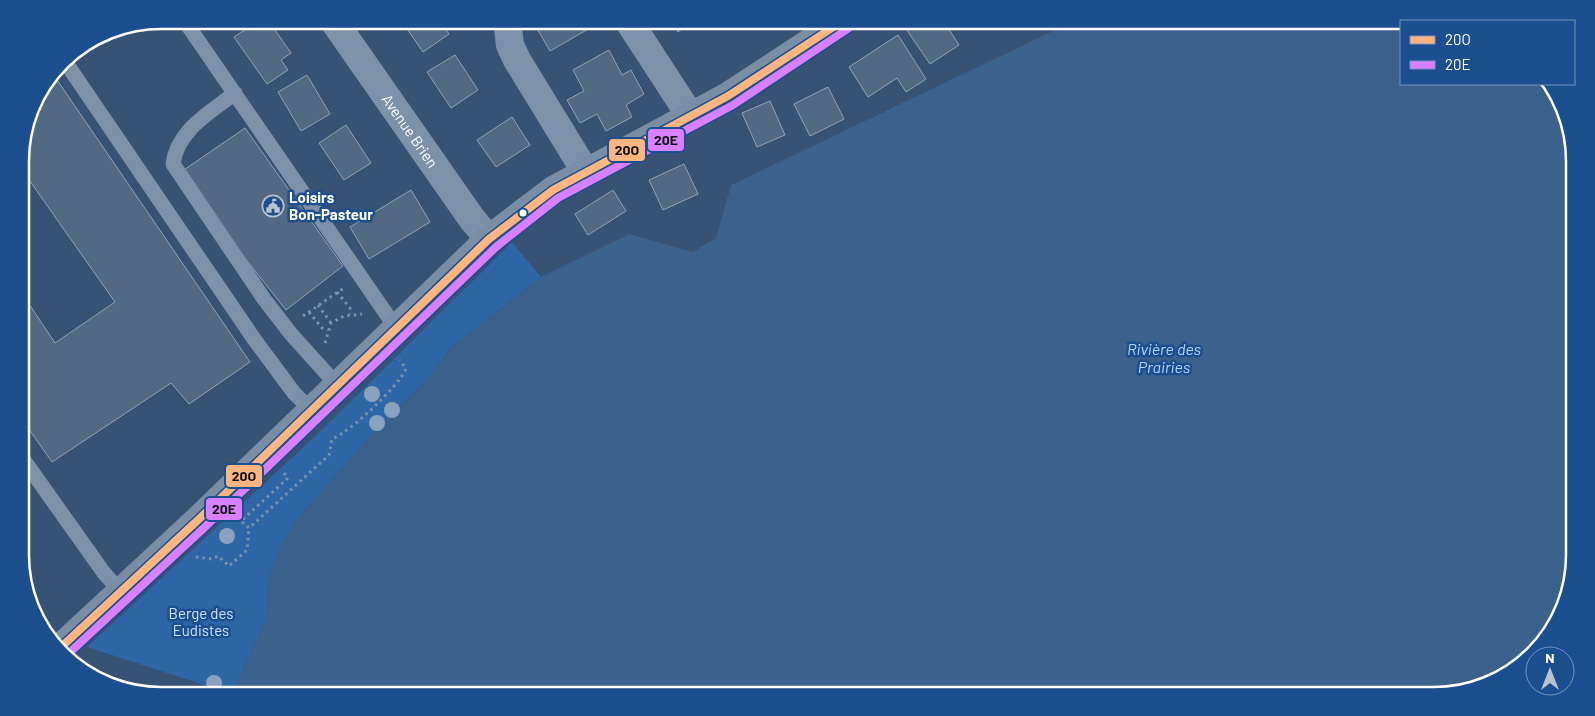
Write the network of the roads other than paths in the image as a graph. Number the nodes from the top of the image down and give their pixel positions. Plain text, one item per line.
1 (190, 29) edge
2 (339, 29) edge
3 (508, 29) edge
4 (634, 29) edge
5 (830, 29) edge
6 (68, 67) edge
7 (235, 93) junction
8 (690, 117) junction
9 (585, 171) junction
10 (489, 239) junction
11 (396, 328) junction
12 (337, 385) junction
13 (311, 410) junction
14 (29, 467) edge
15 (121, 592) junction
16 (63, 645) edge

1 - 7 lane
2 - 10 street, Avenue Brien
3 - 9 street
4 - 8 street
5 - 8 street
6 - 13 lane
7 - 11 lane
7 - 12 lane
8 - 9 street
9 - 10 street
10 - 11 street
11 - 12 street
12 - 13 street
13 - 15 street
14 - 15 lane
15 - 16 street

